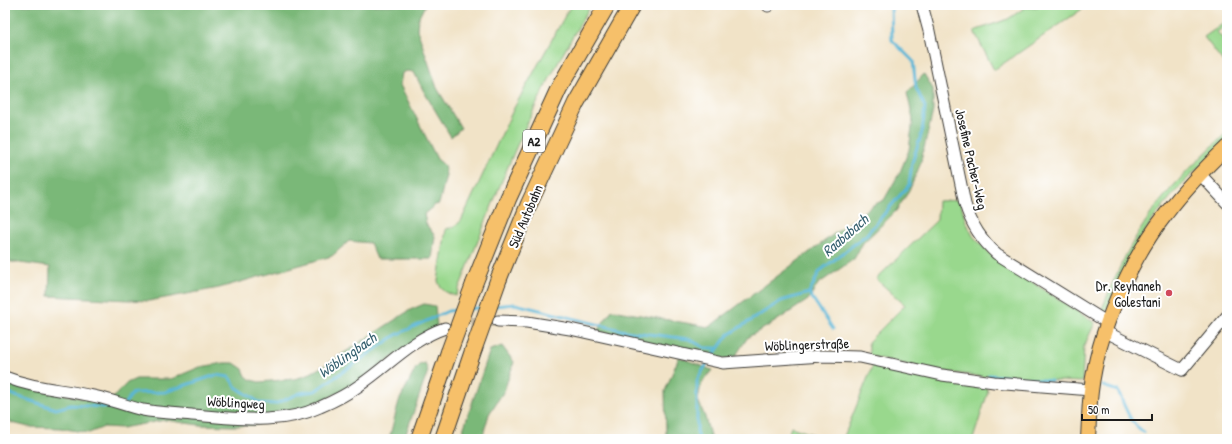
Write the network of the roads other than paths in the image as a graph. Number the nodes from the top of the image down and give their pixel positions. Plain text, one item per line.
1 (607, 5) edge
2 (632, 5) edge
3 (922, 5) edge
4 (1227, 147) edge
5 (1200, 174) junction
6 (1227, 203) edge
7 (1227, 316) edge
8 (498, 321) tunnel mouth
9 (1106, 327) junction
10 (445, 328) tunnel mouth
11 (5, 377) edge
12 (1091, 390) junction
13 (419, 439) edge
14 (443, 439) edge
15 (1088, 439) edge

1 - 13 highway, Süd Autobahn / A2, bridge
2 - 14 highway, Süd Autobahn / A2, bridge
3 - 9 street, Josefine Pacher-Weg
4 - 5 main road
5 - 6 street
5 - 9 main road
7 - 9 street, Josefine Pacher-Weg
8 - 12 street, Wöblingerstraße
9 - 12 main road
10 - 11 street, Wöblingweg
12 - 15 main road

